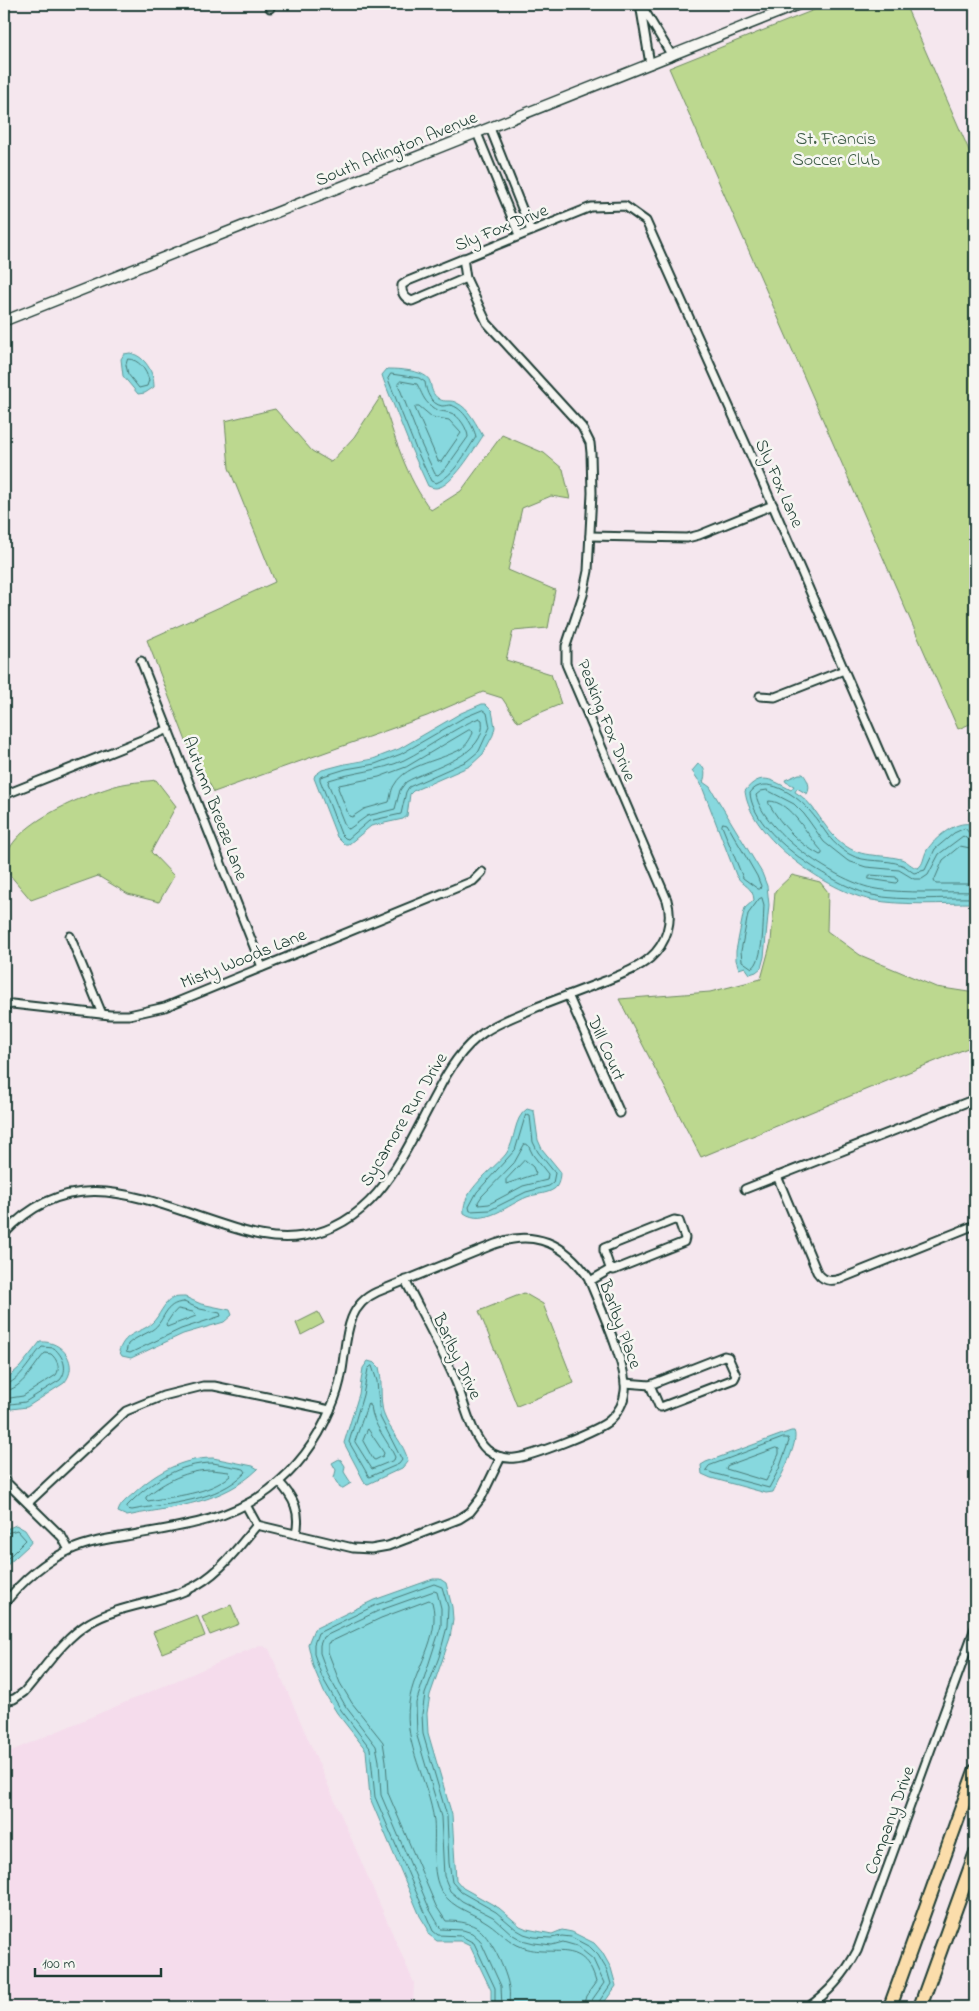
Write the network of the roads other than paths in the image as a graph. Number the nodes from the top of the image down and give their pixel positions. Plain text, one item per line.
1 (640, 4) edge
2 (800, 4) edge
3 (672, 56) junction
4 (650, 64) junction
5 (490, 128) junction
6 (477, 133) junction
7 (625, 206) joint
8 (531, 231) junction
9 (519, 235) junction
10 (463, 258) junction
11 (466, 278) junction
12 (4, 321) edge
13 (773, 506) junction
14 (590, 536) junction
15 (141, 661) dead end
16 (844, 670) junction
17 (760, 696) dead end
18 (169, 729) junction
19 (893, 783) dead end
20 (4, 795) edge
21 (482, 872) dead end
22 (70, 936) dead end
23 (262, 967) junction
24 (627, 972) joint
25 (568, 995) junction
26 (4, 1006) edge
27 (102, 1014) junction
28 (975, 1099) edge
29 (620, 1114) dead end
30 (777, 1176) junction
31 (744, 1189) dead end
32 (975, 1226) edge
33 (4, 1234) edge
34 (611, 1269) junction
35 (406, 1280) junction
36 (590, 1281) junction
37 (625, 1384) junction
38 (650, 1385) junction
39 (330, 1410) junction
40 (500, 1457) junction
41 (4, 1480) edge
42 (278, 1482) junction
43 (28, 1503) junction
44 (246, 1505) junction
45 (257, 1525) junction
46 (296, 1534) junction
47 (69, 1550) junction
48 (4, 1604) edge
49 (975, 1628) edge
50 (4, 1701) edge
51 (975, 1771) edge
52 (975, 1855) edge
53 (808, 2007) edge
54 (890, 2007) edge
55 (920, 2007) edge

1 - 3 street
1 - 4 street
2 - 3 street, South Arlington Avenue
3 - 4 street, South Arlington Avenue
4 - 5 street, South Arlington Avenue
5 - 6 street, South Arlington Avenue
5 - 8 street
6 - 9 street
6 - 12 street, South Arlington Avenue
7 - 8 street, Sly Fox Drive
7 - 13 street, Sly Fox Lane
8 - 9 street, Sly Fox Drive
9 - 10 street, Sly Fox Drive
10 - 11 street, Peaking Fox Drive
10 - 11 street, Sly Fox Drive
11 - 14 street, Peaking Fox Drive
13 - 14 street
13 - 16 street, Sly Fox Lane
14 - 24 street, Peaking Fox Drive
15 - 18 street, Autumn Breeze Lane
16 - 17 street
16 - 19 street, Sly Fox Lane
18 - 20 street
18 - 23 street, Autumn Breeze Lane
21 - 23 street, Misty Woods Lane
22 - 27 street
23 - 27 street, Misty Woods Lane
24 - 25 street, Sycamore Run Drive
25 - 29 street, Dill Court
25 - 33 street, Sycamore Run Drive
26 - 27 street, Misty Woods Lane
28 - 30 street
30 - 31 street
30 - 32 street
34 - 34 street
34 - 36 street
35 - 36 street, Barlby Place
35 - 39 street
35 - 40 street, Barlby Drive
36 - 37 street, Barlby Place
37 - 38 street
37 - 40 street, Barlby Place
38 - 38 street
39 - 42 street
39 - 43 street
40 - 46 street
41 - 43 street
42 - 44 street
42 - 46 street
43 - 47 street
44 - 45 street
44 - 47 street
45 - 46 street
45 - 50 street
47 - 48 street
49 - 53 street, Company Drive
51 - 54 highway
52 - 55 highway

